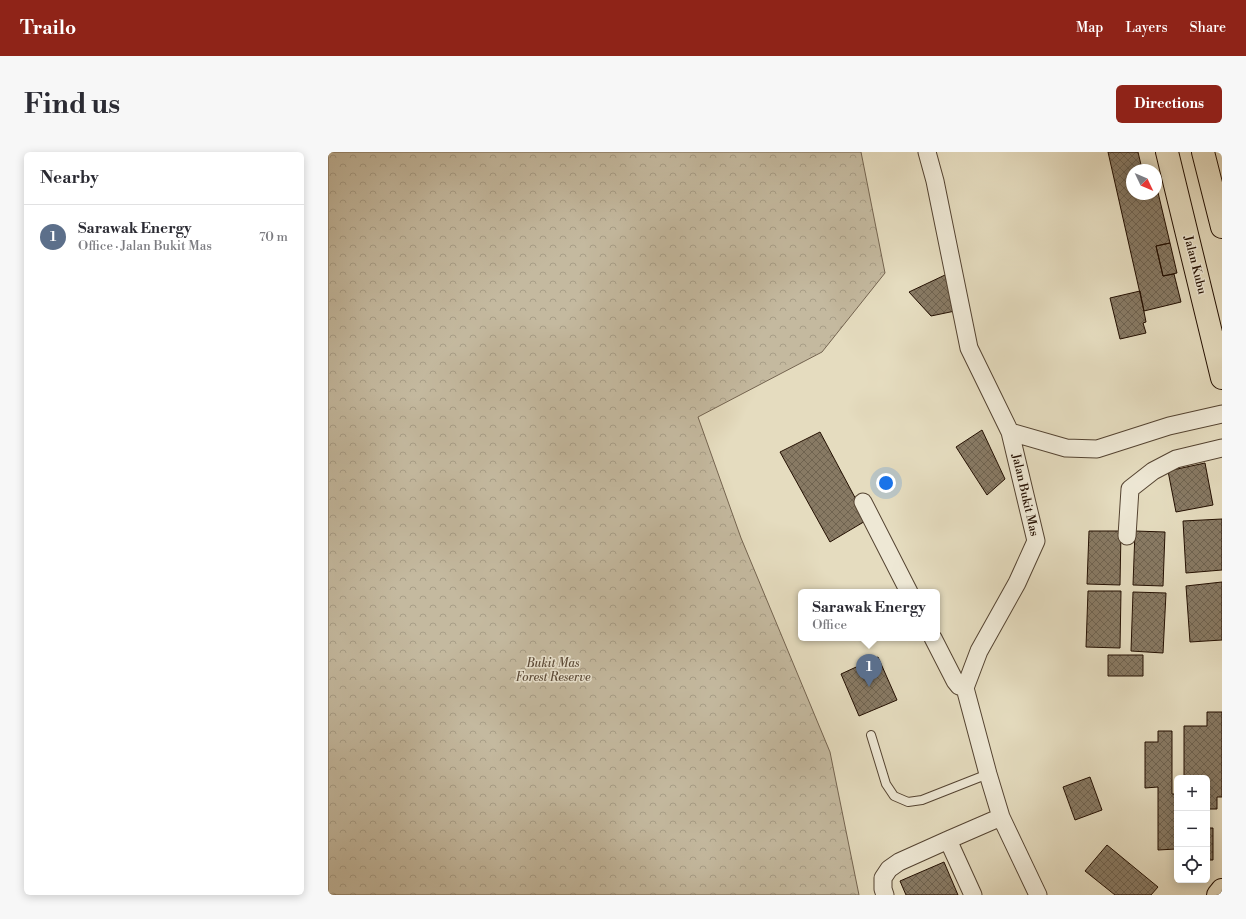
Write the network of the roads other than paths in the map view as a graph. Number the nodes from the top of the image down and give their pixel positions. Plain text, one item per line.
1 (927, 152) edge
2 (1168, 152) edge
3 (1203, 152) edge
4 (1222, 227) edge
5 (1222, 378) edge
6 (1222, 414) edge
7 (1010, 432) junction
8 (1222, 448) edge
9 (863, 502) dead end
10 (1127, 536) dead end
11 (907, 589) edge
12 (934, 641) edge
13 (965, 688) junction
14 (871, 735) dead end
15 (988, 774) junction
16 (1001, 818) junction
17 (948, 840) junction
18 (1222, 890) edge
19 (885, 895) edge
20 (973, 895) edge
21 (1038, 895) edge
22 (1218, 895) edge

1 - 7 street, Jalan Bukit Mas
2 - 5 highway, Jalan Kubu
3 - 4 highway
6 - 7 street
7 - 13 street, Jalan Bukit Mas
8 - 10 street
9 - 11 street
12 - 13 street
13 - 15 street
14 - 15 lane
15 - 16 street
16 - 17 street
16 - 21 street
17 - 19 street
17 - 20 street
18 - 22 highway

